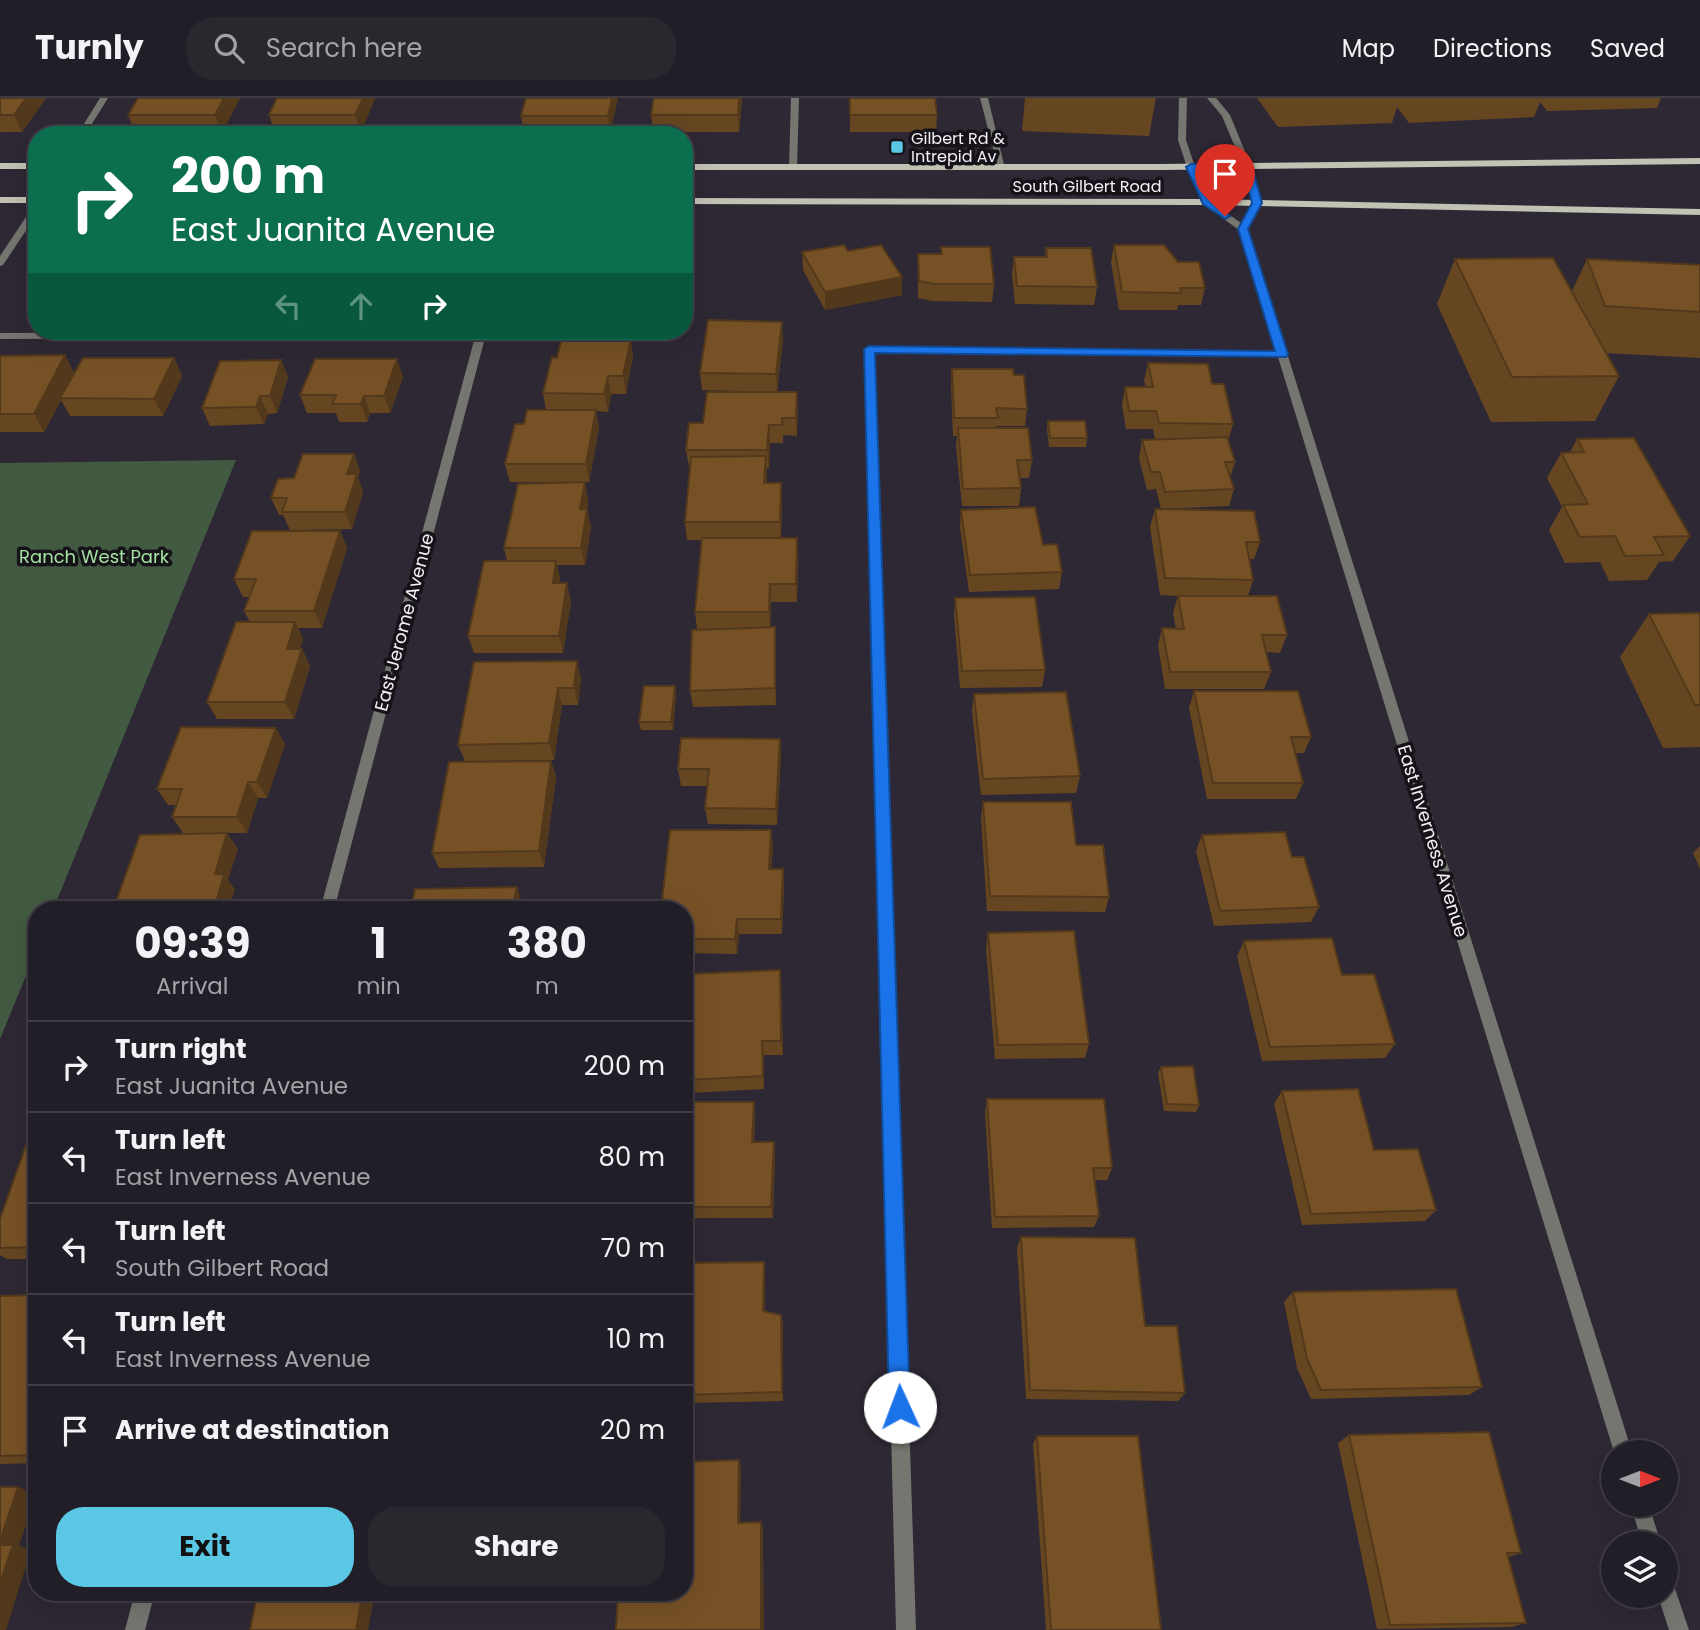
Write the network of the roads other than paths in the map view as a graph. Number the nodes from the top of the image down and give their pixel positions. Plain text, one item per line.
1 (104, 98) edge
2 (795, 98) edge
3 (985, 98) edge
4 (1183, 98) edge
5 (1211, 98) edge
6 (87, 126) edge
7 (1700, 161) edge
8 (0, 166) edge
9 (28, 166) edge
10 (1247, 166) junction
11 (693, 167) edge
12 (793, 167) junction
13 (1002, 167) junction
14 (1191, 167) junction
15 (0, 200) edge
16 (28, 200) edge
17 (693, 201) edge
18 (1206, 202) junction
19 (1257, 203) junction
20 (1700, 212) edge
21 (28, 221) edge
22 (1243, 229) junction
23 (0, 263) edge
24 (0, 336) edge
25 (28, 336) edge
26 (479, 340) edge
27 (1282, 354) junction
28 (329, 901) edge
29 (1619, 1440) edge
30 (143, 1601) edge
31 (1672, 1608) edge
32 (135, 1630) edge
33 (906, 1630) edge
34 (1679, 1630) edge

1 - 6 street
2 - 12 street
3 - 13 street
4 - 14 street
5 - 10 street
7 - 10 main road, South Gilbert Road
8 - 9 main road
10 - 14 main road, South Gilbert Road
10 - 19 street
11 - 12 main road, South Gilbert Road
12 - 13 main road, South Gilbert Road
13 - 14 main road, South Gilbert Road
14 - 18 street
15 - 16 main road
17 - 18 main road, South Gilbert Road
18 - 19 main road, South Gilbert Road
18 - 22 street
19 - 20 main road, South Gilbert Road
19 - 22 street
21 - 23 street
22 - 27 street, East Inverness Avenue
24 - 25 street, East Jerome Avenue
26 - 28 street, East Jerome Avenue
27 - 29 street, East Inverness Avenue
27 - 33 street
30 - 32 street
31 - 34 street

